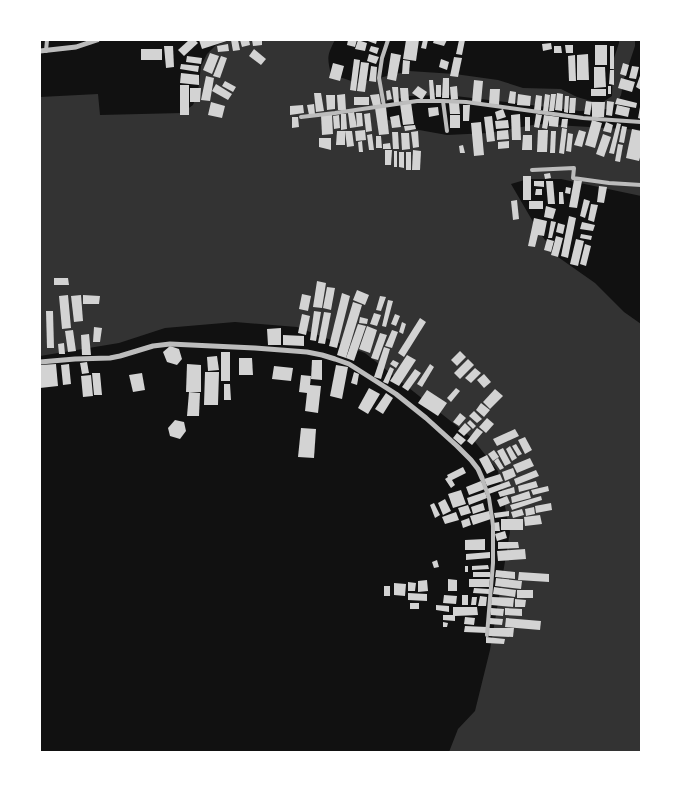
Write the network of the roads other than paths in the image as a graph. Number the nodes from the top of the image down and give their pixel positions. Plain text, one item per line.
1 (47, 40) edge
2 (97, 40) edge
3 (388, 40) edge
4 (43, 51) edge
5 (443, 101) junction
6 (384, 106) junction
7 (301, 117) dead end
8 (641, 122) edge
9 (447, 130) dead end
10 (532, 170) dead end
11 (641, 185) edge
12 (40, 362) edge
13 (482, 478) joint
14 (487, 635) dead end

1 - 4 street
2 - 4 street
3 - 6 street
5 - 6 street
5 - 8 street
5 - 9 street
6 - 7 street
10 - 11 street
12 - 13 street
13 - 14 street

